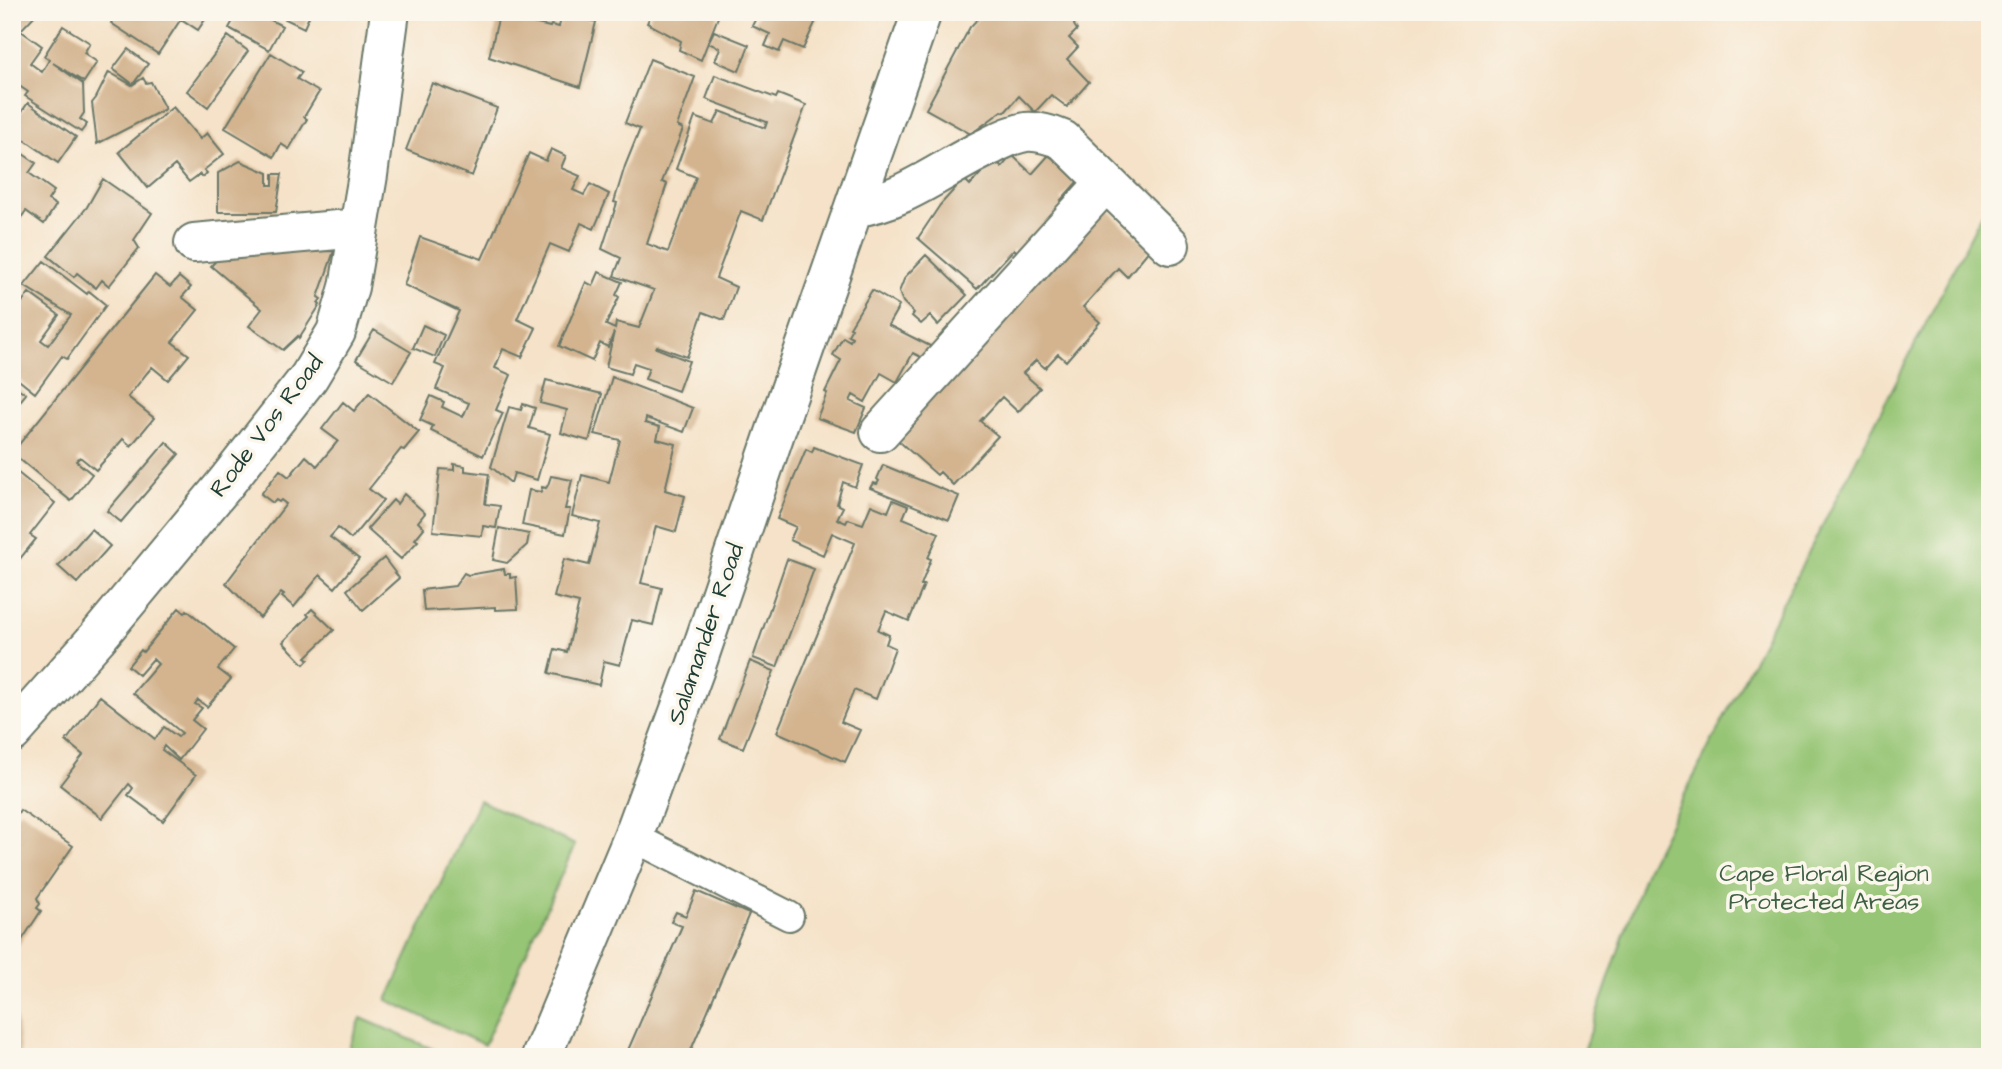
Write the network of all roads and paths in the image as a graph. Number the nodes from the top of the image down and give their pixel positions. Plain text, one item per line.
1 (390, 12) edge
2 (922, 12) edge
3 (1105, 183) junction
4 (856, 207) junction
5 (359, 228) junction
6 (194, 243) dead end
7 (1170, 245) dead end
8 (880, 432) dead end
9 (12, 733) edge
10 (633, 836) junction
11 (789, 916) dead end
12 (541, 1057) edge

1 - 5 street, Rode Vos Road
2 - 4 street, Salamander Road
3 - 4 street
3 - 7 street
3 - 8 street
4 - 10 street, Salamander Road
5 - 6 street
5 - 9 street, Rode Vos Road
10 - 11 lane
10 - 12 street, Salamander Road

